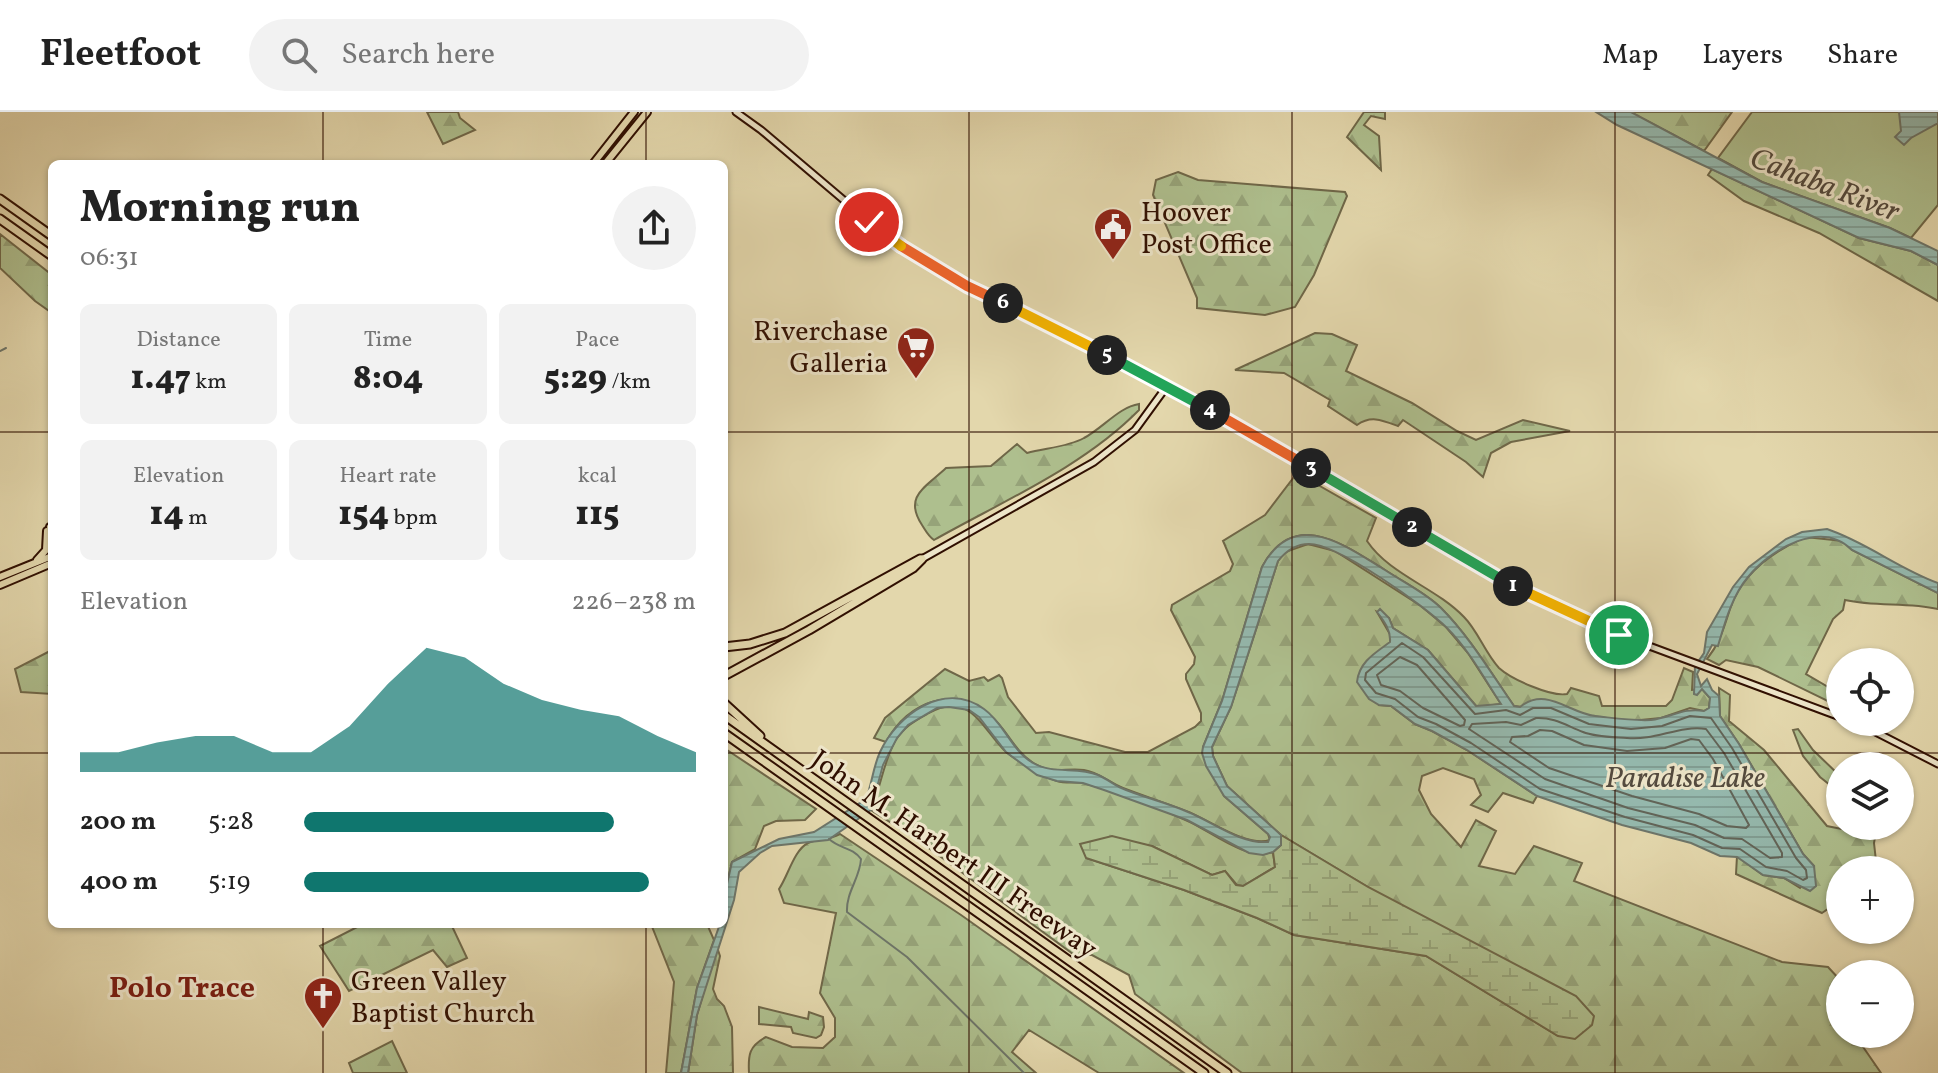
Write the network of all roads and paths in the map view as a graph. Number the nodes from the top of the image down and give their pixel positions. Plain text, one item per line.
1 (634, 112) edge
2 (647, 112) edge
3 (736, 112) edge
4 (596, 160) edge
5 (608, 160) edge
6 (0, 199) edge
7 (0, 219) edge
8 (48, 233) edge
9 (48, 254) edge
10 (1167, 386) junction
11 (48, 540) edge
12 (48, 558) edge
13 (922, 559) junction
14 (34, 563) junction
15 (48, 565) edge
16 (0, 577) edge
17 (0, 585) edge
18 (728, 647) edge
19 (728, 674) edge
20 (728, 707) edge
21 (1826, 712) edge
22 (728, 718) edge
23 (728, 736) edge
24 (1883, 736) edge
25 (782, 757) junction
26 (1938, 764) edge
27 (1204, 1073) edge
28 (1227, 1073) edge

1 - 4 main road
2 - 5 main road
3 - 10 main road
6 - 8 highway
7 - 9 highway
10 - 13 main road
10 - 21 main road
11 - 14 main road
12 - 14 main road
13 - 18 highway
13 - 19 highway
14 - 16 main road
15 - 17 main road
20 - 25 highway
22 - 25 highway, John M. Harbert III Freeway
23 - 27 highway, John M. Harbert III Freeway
24 - 26 main road
25 - 28 highway, John M. Harbert III Freeway

